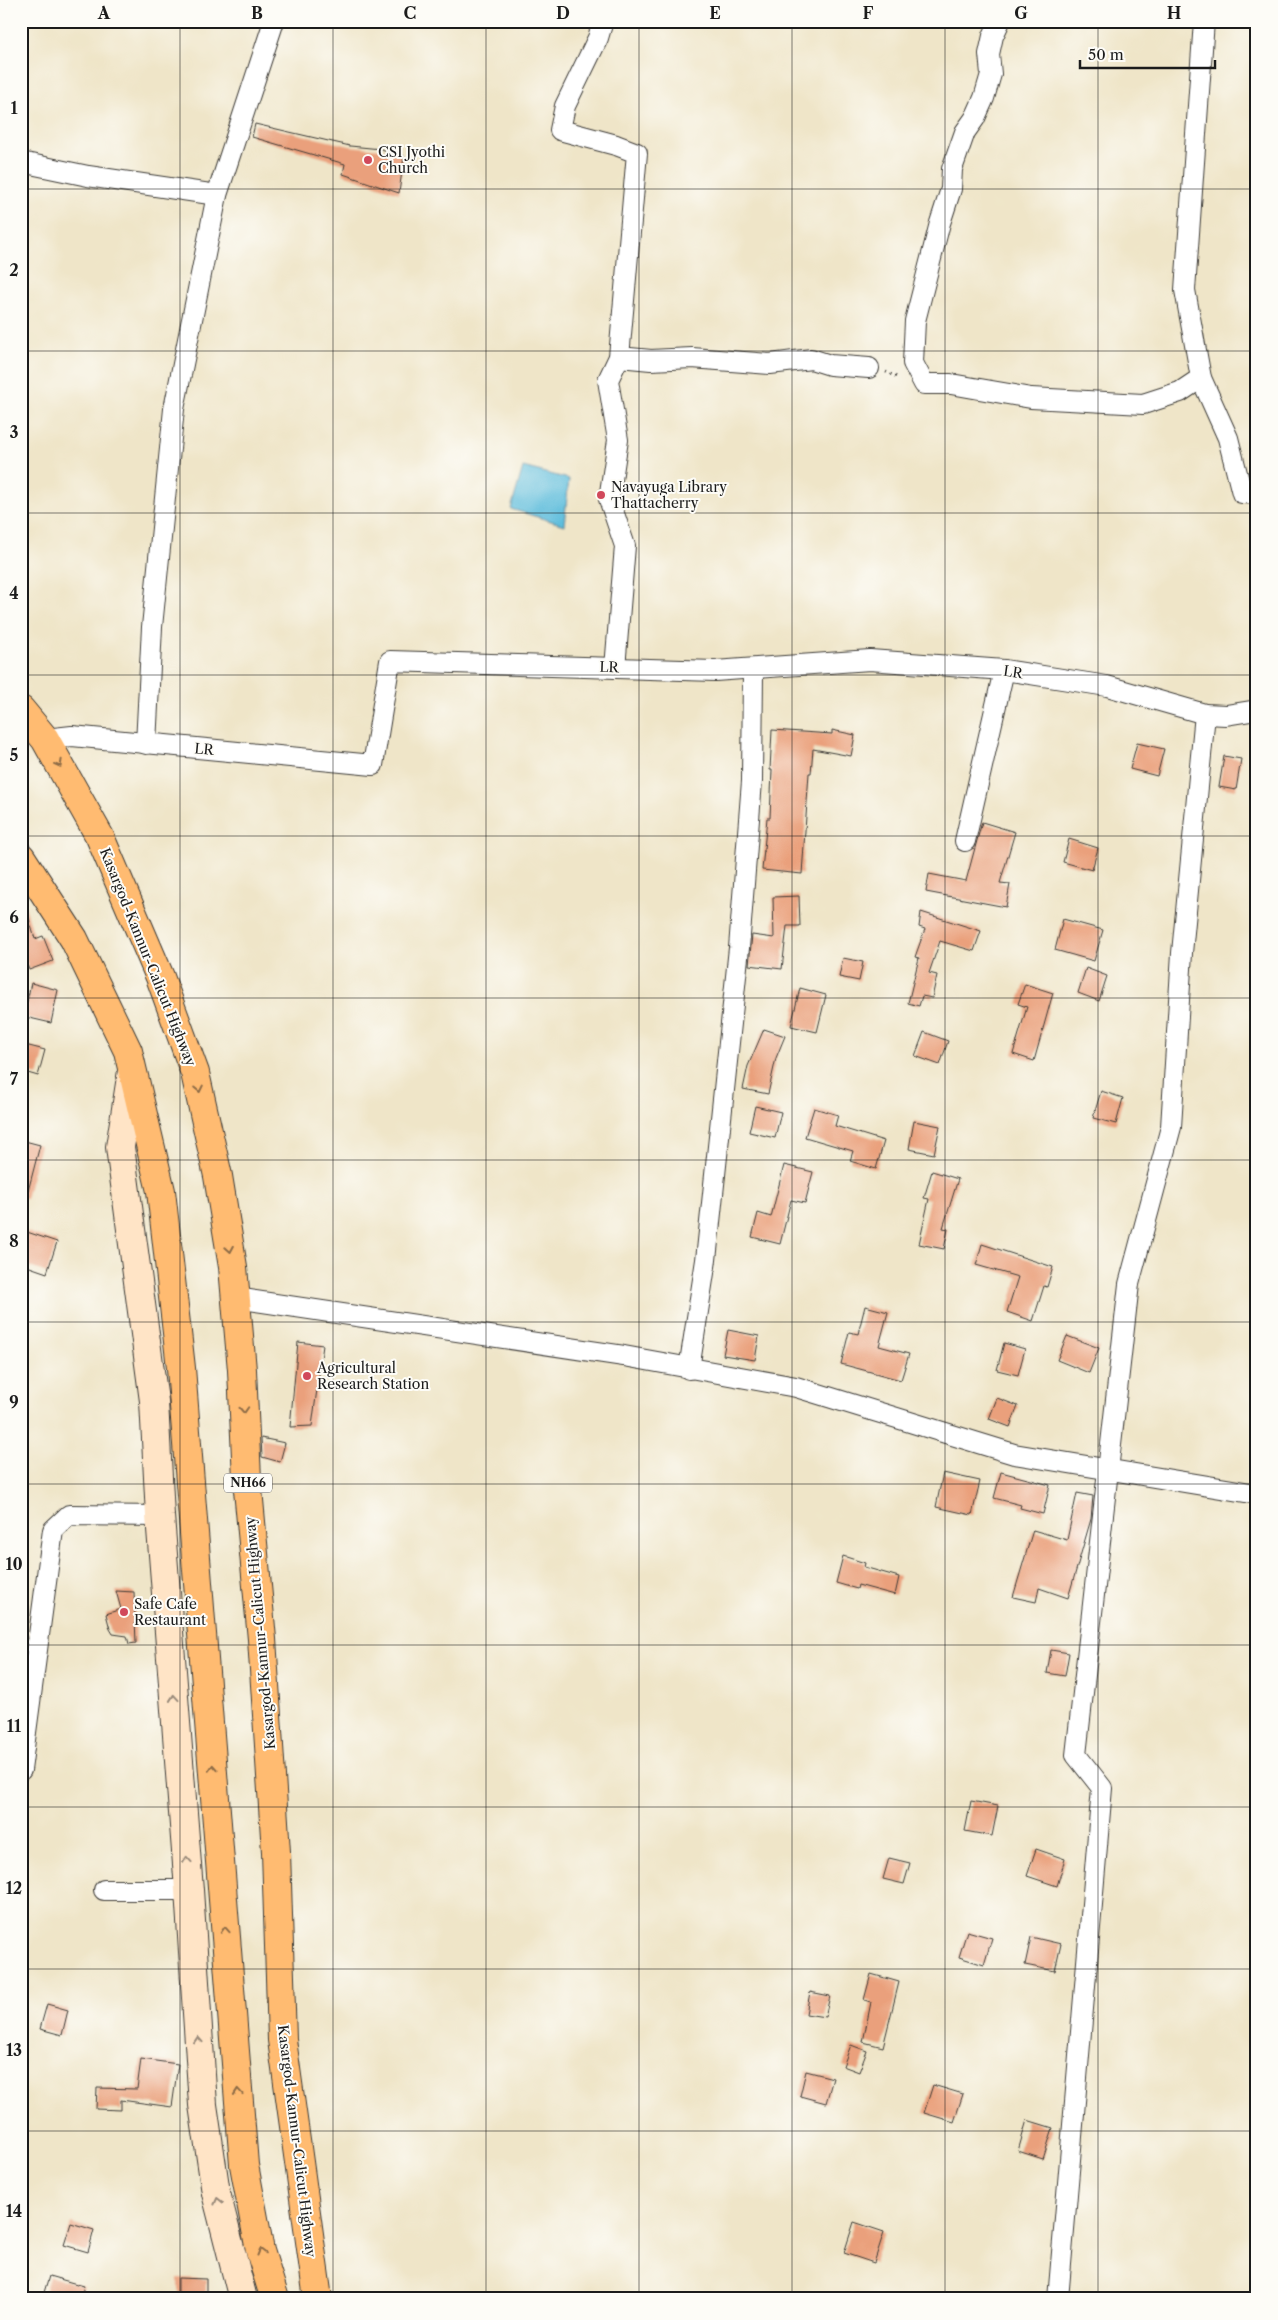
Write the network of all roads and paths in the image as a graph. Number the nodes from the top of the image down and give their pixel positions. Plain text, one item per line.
1 (274, 21) edge
2 (603, 21) edge
3 (1000, 21) edge
4 (1204, 21) edge
5 (21, 162) edge
6 (217, 194) junction
7 (619, 357) junction
8 (869, 368) joint
9 (1201, 378) junction
10 (924, 384) junction
11 (1257, 494) edge
12 (615, 668) junction
13 (753, 669) junction
14 (1004, 670) junction
15 (21, 710) edge
16 (1257, 710) edge
17 (1205, 714) junction
18 (45, 739) junction
19 (146, 744) junction
20 (965, 842) dead end
21 (21, 857) edge
22 (132, 1070) junction
23 (236, 1298) junction
24 (689, 1369) junction
25 (1108, 1470) junction
26 (1257, 1494) edge
27 (160, 1516) junction
28 (21, 1770) edge
29 (104, 1890) dead end
30 (189, 1890) junction
31 (242, 2299) edge
32 (275, 2299) edge
33 (318, 2299) edge
34 (1058, 2299) edge

1 - 6 street
2 - 7 street
3 - 10 street
4 - 9 street
5 - 6 street
6 - 19 street
7 - 8 street
7 - 12 street
8 - 10 path
9 - 10 street
9 - 11 street
12 - 13 street, LR
12 - 19 street, LR
13 - 14 street, LR
13 - 24 street
14 - 17 street, LR
14 - 20 street
15 - 18 highway, Kasargod-Kannur-Calicut Highway / NH66
16 - 17 street, LR
17 - 25 street
18 - 19 street, LR
18 -> 23 highway, Kasargod-Kannur-Calicut Highway / NH66
21 - 22 highway
22 - 27 street
32 -> 22 highway
23 - 24 street
23 -> 33 highway, Kasargod-Kannur-Calicut Highway / NH66
24 - 25 street
25 - 26 street
25 - 34 street
27 - 28 street
30 -> 27 street
29 - 30 street
31 -> 30 street

